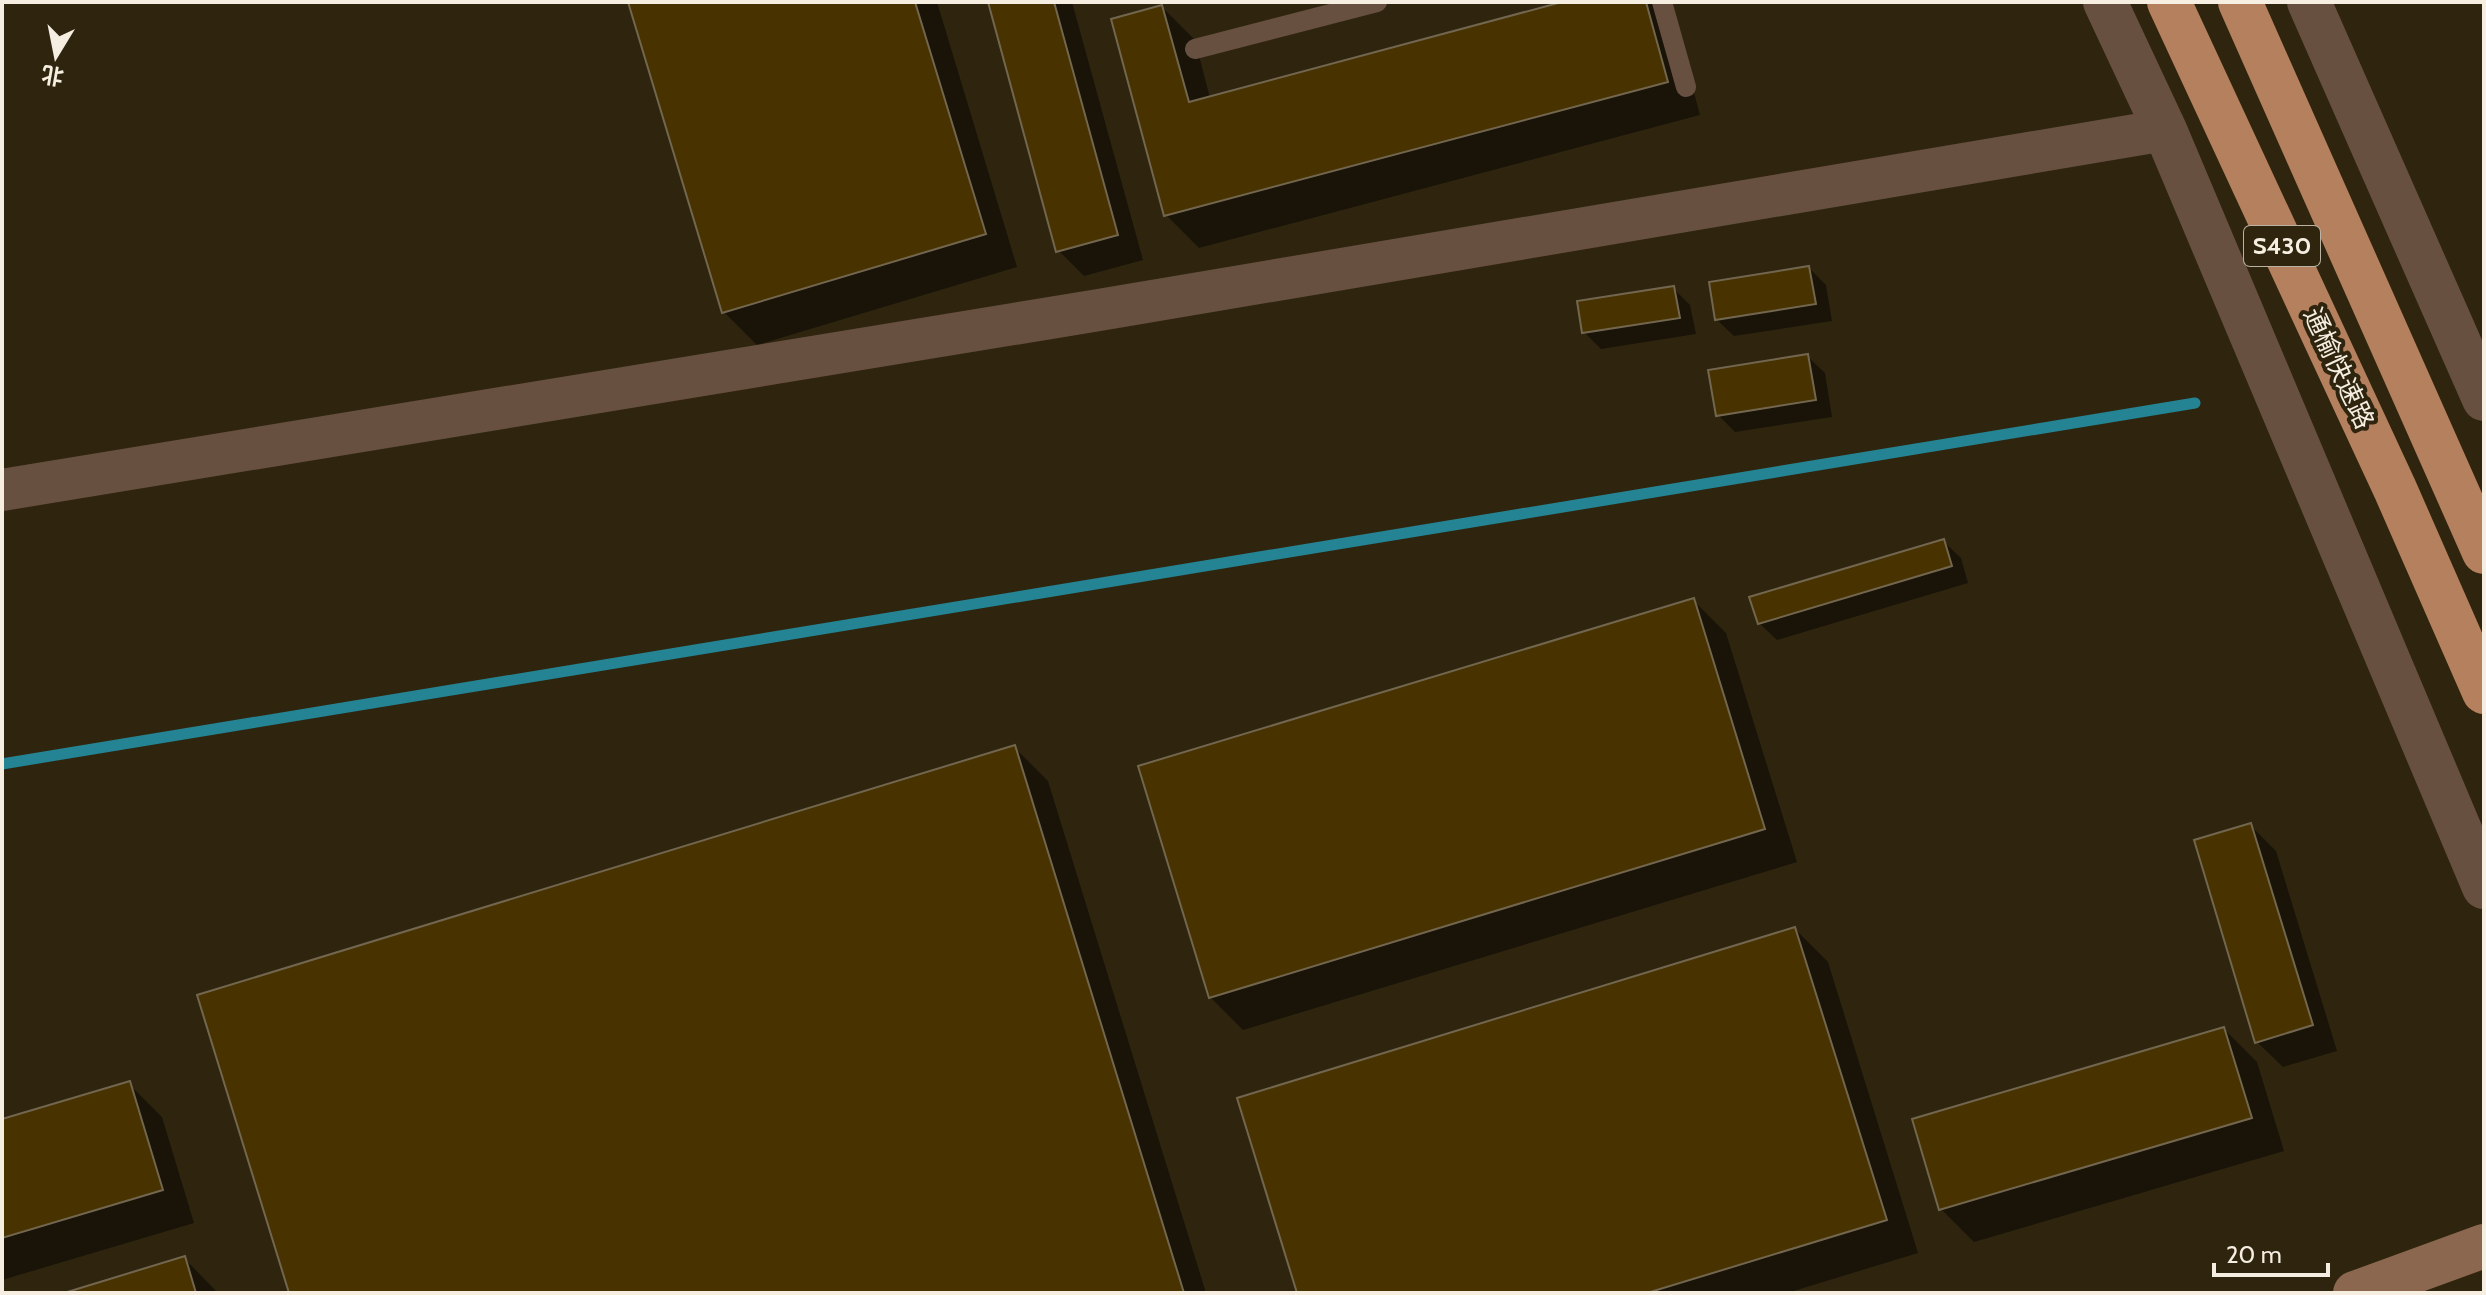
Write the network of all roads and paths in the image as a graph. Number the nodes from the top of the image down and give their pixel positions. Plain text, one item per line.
1 (1377, 2) edge
2 (1662, 2) edge
3 (2105, 2) edge
4 (2169, 2) edge
5 (2240, 2) edge
6 (2309, 2) edge
7 (1195, 49) dead end
8 (1686, 87) dead end
9 (2165, 130) junction
10 (2484, 399) edge
11 (2, 490) edge
12 (2484, 552) edge
13 (2484, 692) edge
14 (2484, 887) edge
15 (2484, 1246) edge
16 (2355, 1293) edge

1 - 7 lane
2 - 8 lane
3 - 9 street
4 - 13 highway, 通榆快速路 / S430
5 - 12 highway, S430
6 - 10 street
9 - 11 street
9 - 14 street
15 - 16 main road

